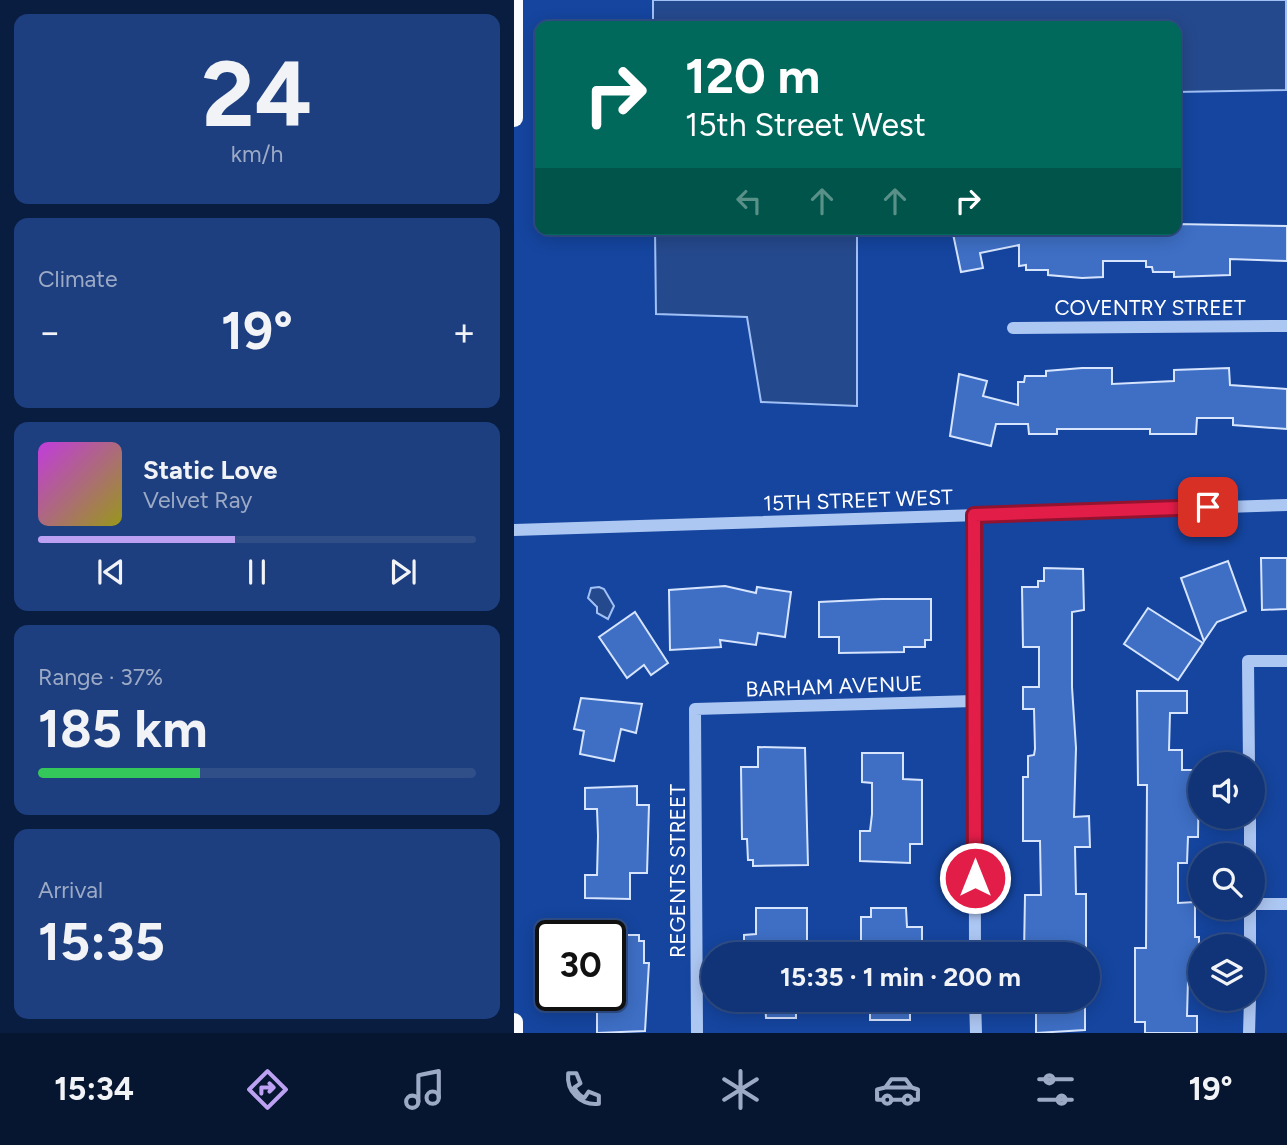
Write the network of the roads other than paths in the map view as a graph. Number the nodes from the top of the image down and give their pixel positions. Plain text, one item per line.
1 (514, 0) edge
2 (514, 118) edge
3 (1286, 326) edge
4 (1013, 328) dead end
5 (1286, 505) edge
6 (974, 515) junction
7 (514, 530) edge
8 (1286, 661) edge
9 (974, 701) junction
10 (695, 709) joint
11 (1249, 752) edge
12 (1286, 904) edge
13 (1265, 905) edge
14 (975, 942) edge
15 (1250, 1011) edge
16 (975, 1012) edge
17 (514, 1022) edge
18 (514, 1033) edge
19 (697, 1033) edge
20 (975, 1033) edge
21 (1249, 1033) edge

1 - 2 main road
3 - 4 street, COVENTRY STREET
5 - 6 street, 15TH STREET WEST
6 - 7 street, 15TH STREET WEST
6 - 9 street
8 - 11 street
9 - 10 street, BARHAM AVENUE
9 - 14 street
10 - 19 street, REGENTS STREET
12 - 13 street
15 - 21 street
16 - 20 street
17 - 18 main road

